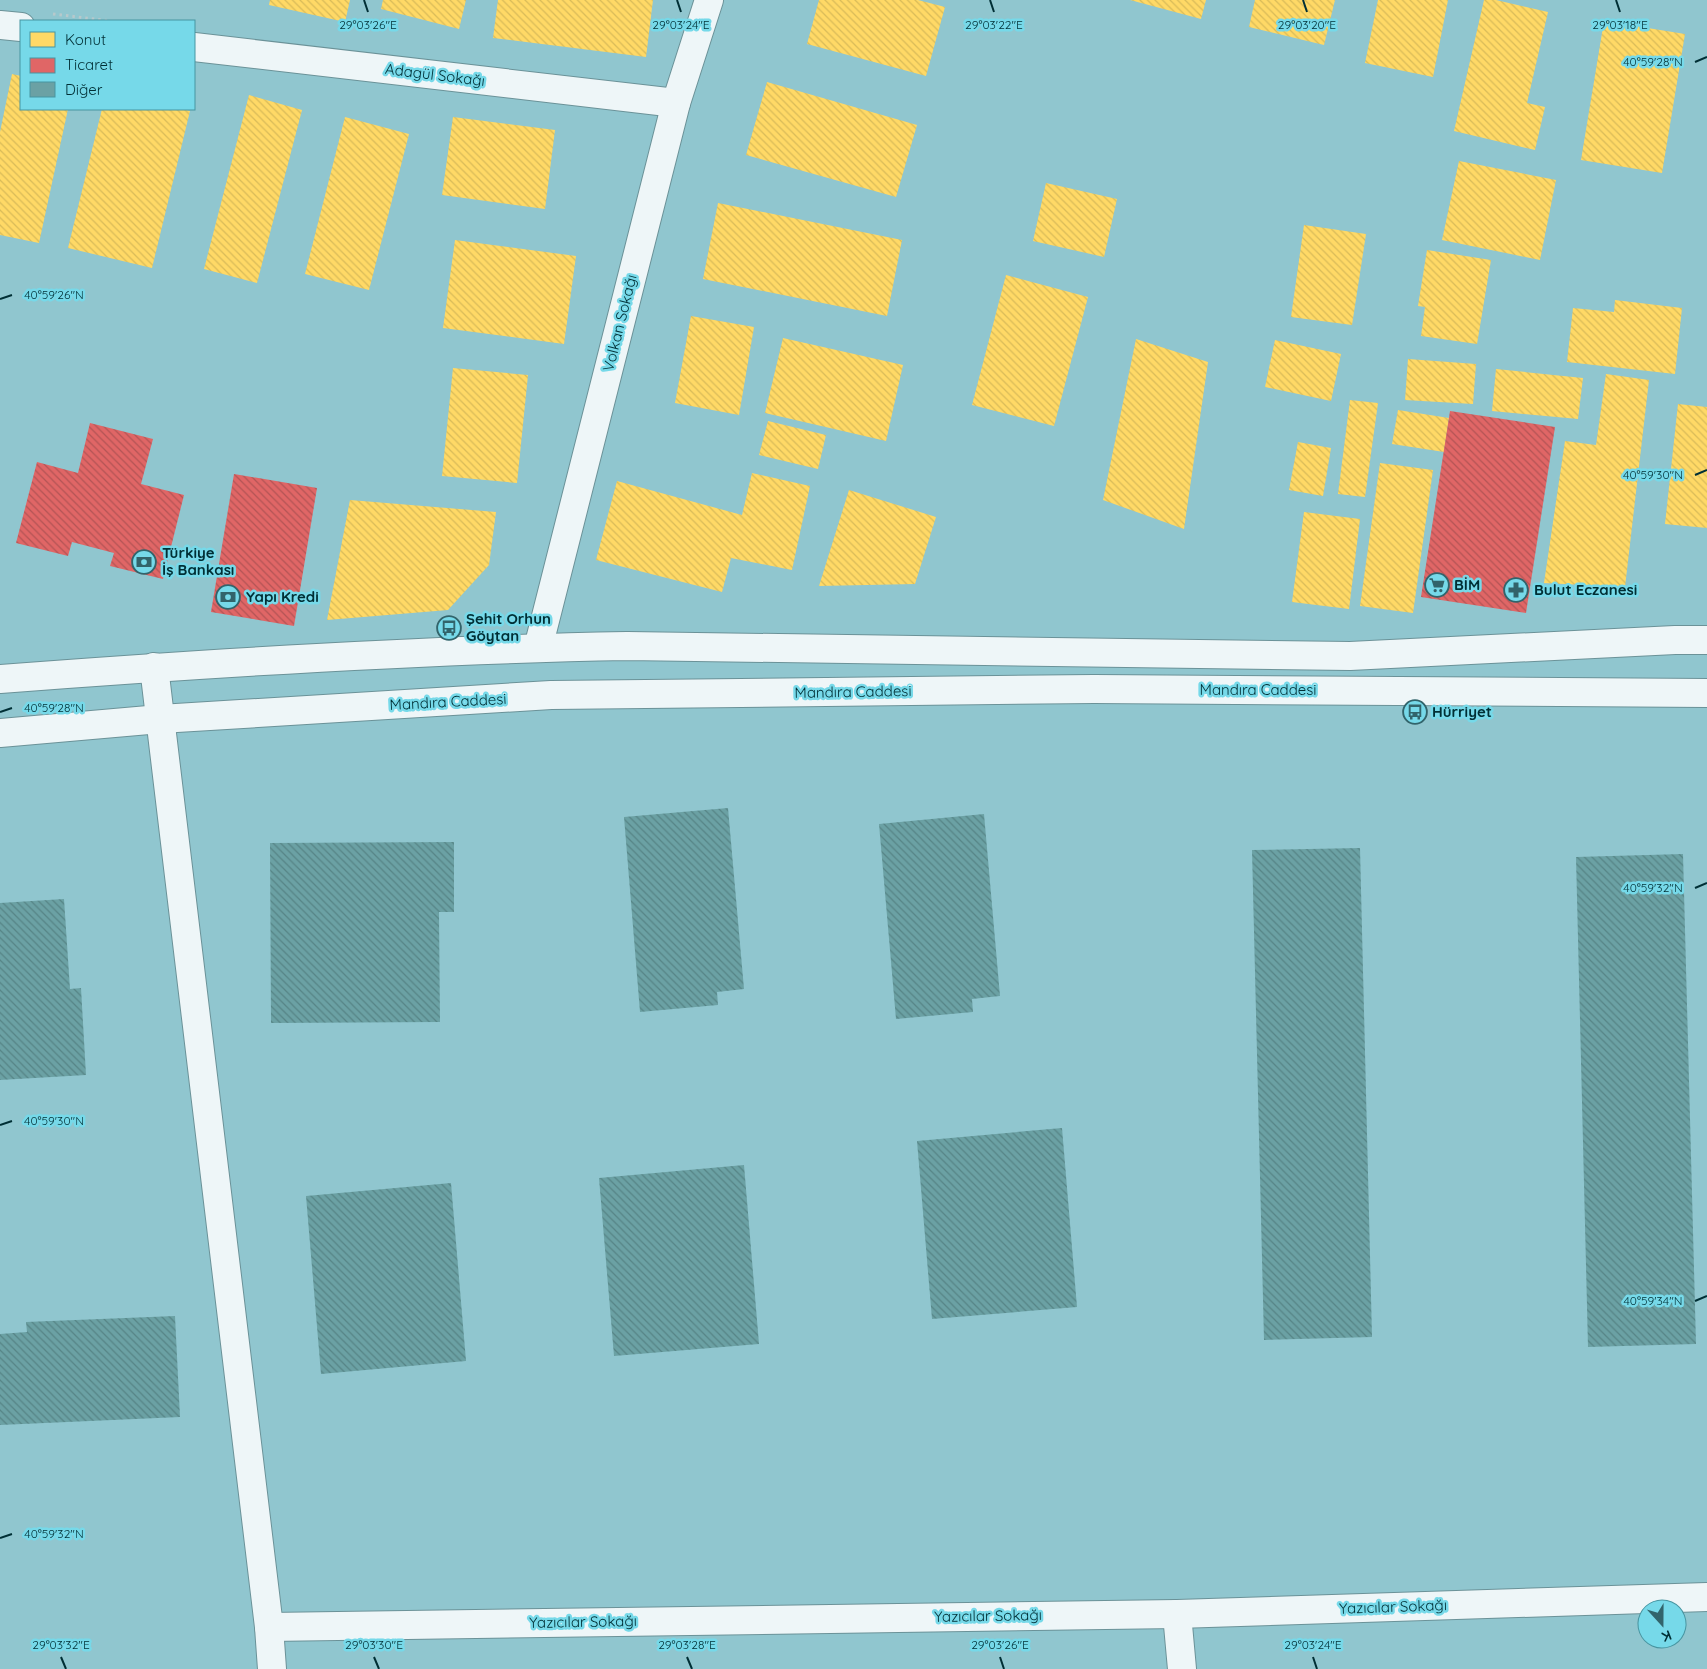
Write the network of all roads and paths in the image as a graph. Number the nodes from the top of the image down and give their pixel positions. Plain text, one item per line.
1 (709, 0) edge
2 (0, 25) edge
3 (20, 27) edge
4 (195, 47) edge
5 (676, 103) junction
6 (1707, 640) edge
7 (538, 648) junction
8 (154, 667) junction
9 (0, 679) edge
10 (1707, 693) edge
11 (160, 719) junction
12 (0, 734) edge
13 (1707, 1597) edge
14 (1177, 1614) junction
15 (269, 1627) junction
16 (272, 1669) edge
17 (1182, 1669) edge

1 - 5 street, Volkan Sokağı
2 - 3 street
4 - 5 street, Adagül Sokağı
5 - 7 street, Volkan Sokağı
6 - 7 street
7 - 8 street
8 - 9 street
8 - 11 street
10 - 11 street, Mandıra Caddesi
11 - 12 street, Mandıra Caddesi
11 - 15 street
13 - 14 street, Yazıcılar Sokağı
14 - 15 street, Yazıcılar Sokağı
14 - 17 street
15 - 16 street

